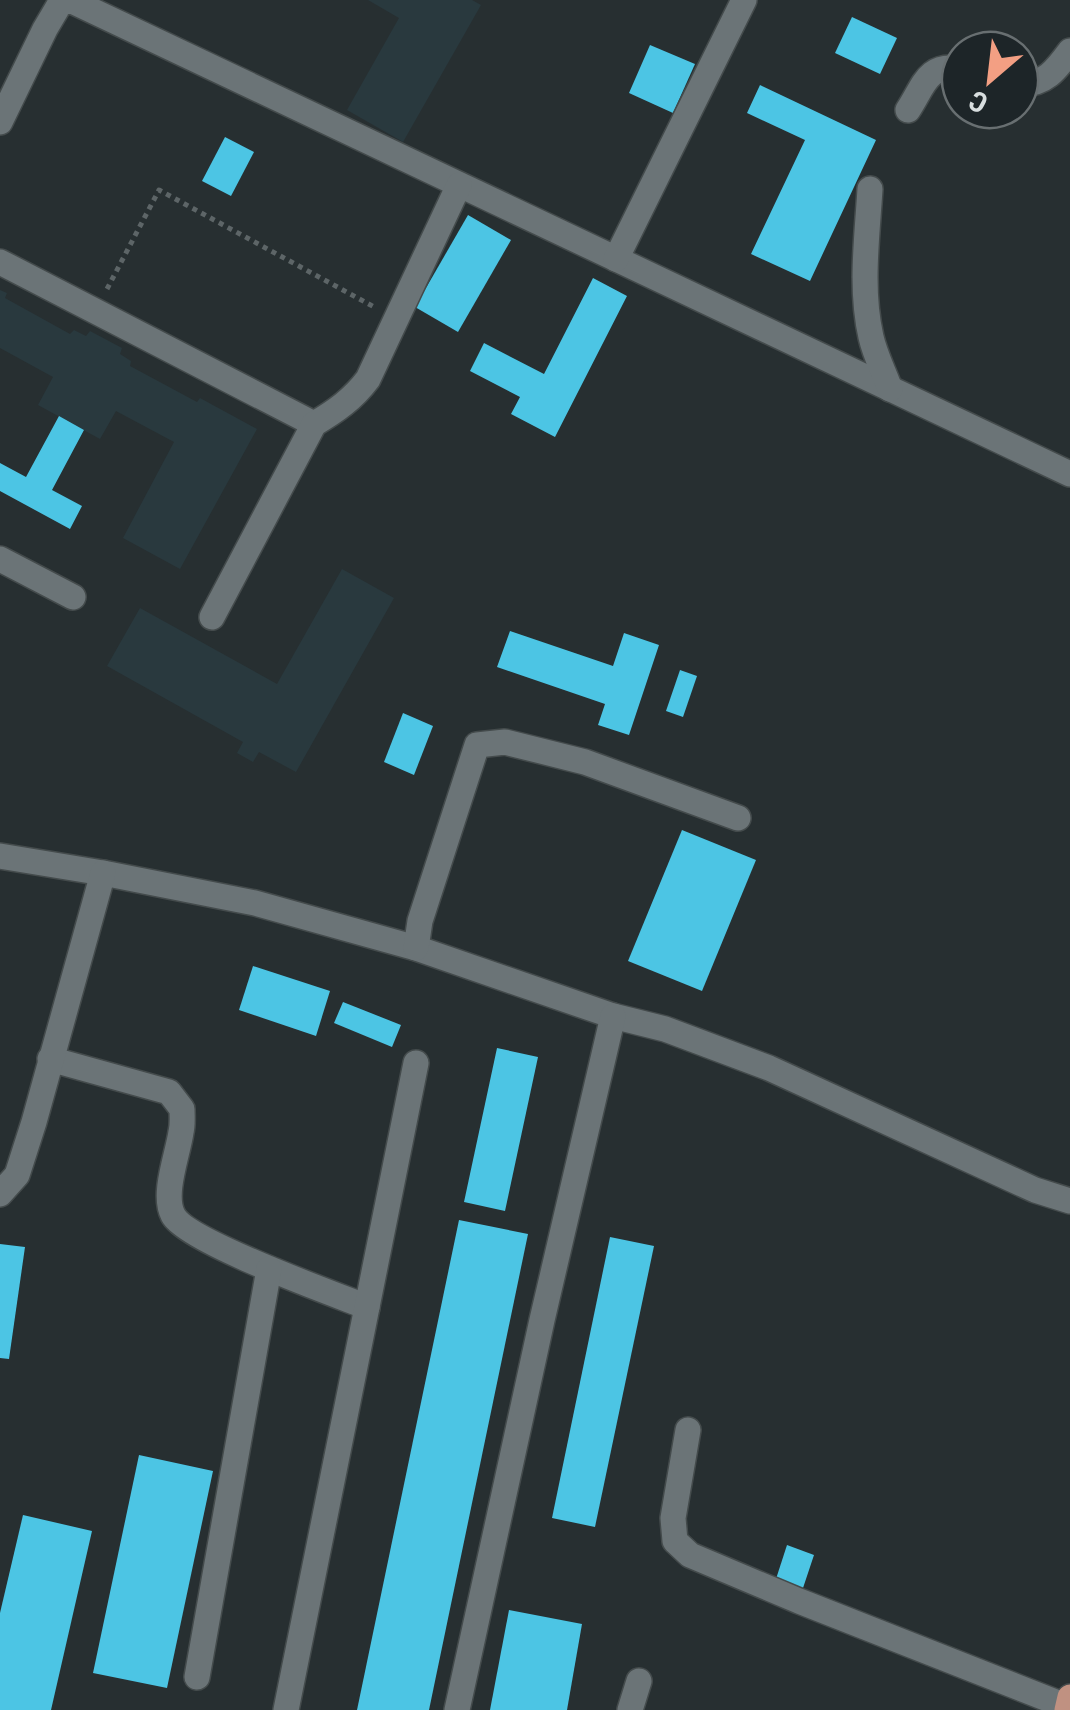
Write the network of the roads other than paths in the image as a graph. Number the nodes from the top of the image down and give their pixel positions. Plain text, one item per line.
1 (744, 0) edge
2 (1070, 51) edge
3 (940, 68) edge
4 (1040, 82) edge
5 (908, 110) dead end
6 (0, 122) edge
7 (459, 185) junction
8 (870, 189) dead end
9 (616, 259) junction
10 (0, 262) edge
11 (890, 389) junction
12 (314, 424) junction
13 (1070, 474) edge
14 (0, 559) edge
15 (73, 597) dead end
16 (212, 616) dead end
17 (738, 818) dead end
18 (0, 856) edge
19 (103, 873) junction
20 (416, 948) junction
21 (613, 1016) junction
22 (50, 1059) junction
23 (416, 1063) dead end
24 (0, 1194) edge
25 (1070, 1202) edge
26 (269, 1268) junction
27 (367, 1307) junction
28 (688, 1430) dead end
29 (197, 1677) dead end
30 (639, 1681) dead end
31 (1068, 1705) edge
32 (286, 1710) edge
33 (457, 1710) edge
34 (630, 1710) edge

1 - 9 street
2 - 4 street
3 - 5 street
6 - 7 street
7 - 9 street
7 - 12 street
8 - 11 street
9 - 11 street
10 - 12 street
11 - 13 street
12 - 16 street
14 - 15 street
17 - 20 street
18 - 19 street
19 - 20 street
19 - 22 street
20 - 21 street
21 - 25 street
21 - 33 street
22 - 24 street
22 - 26 street
23 - 27 street
26 - 27 street
26 - 29 street
27 - 32 street
28 - 31 street
30 - 34 street

